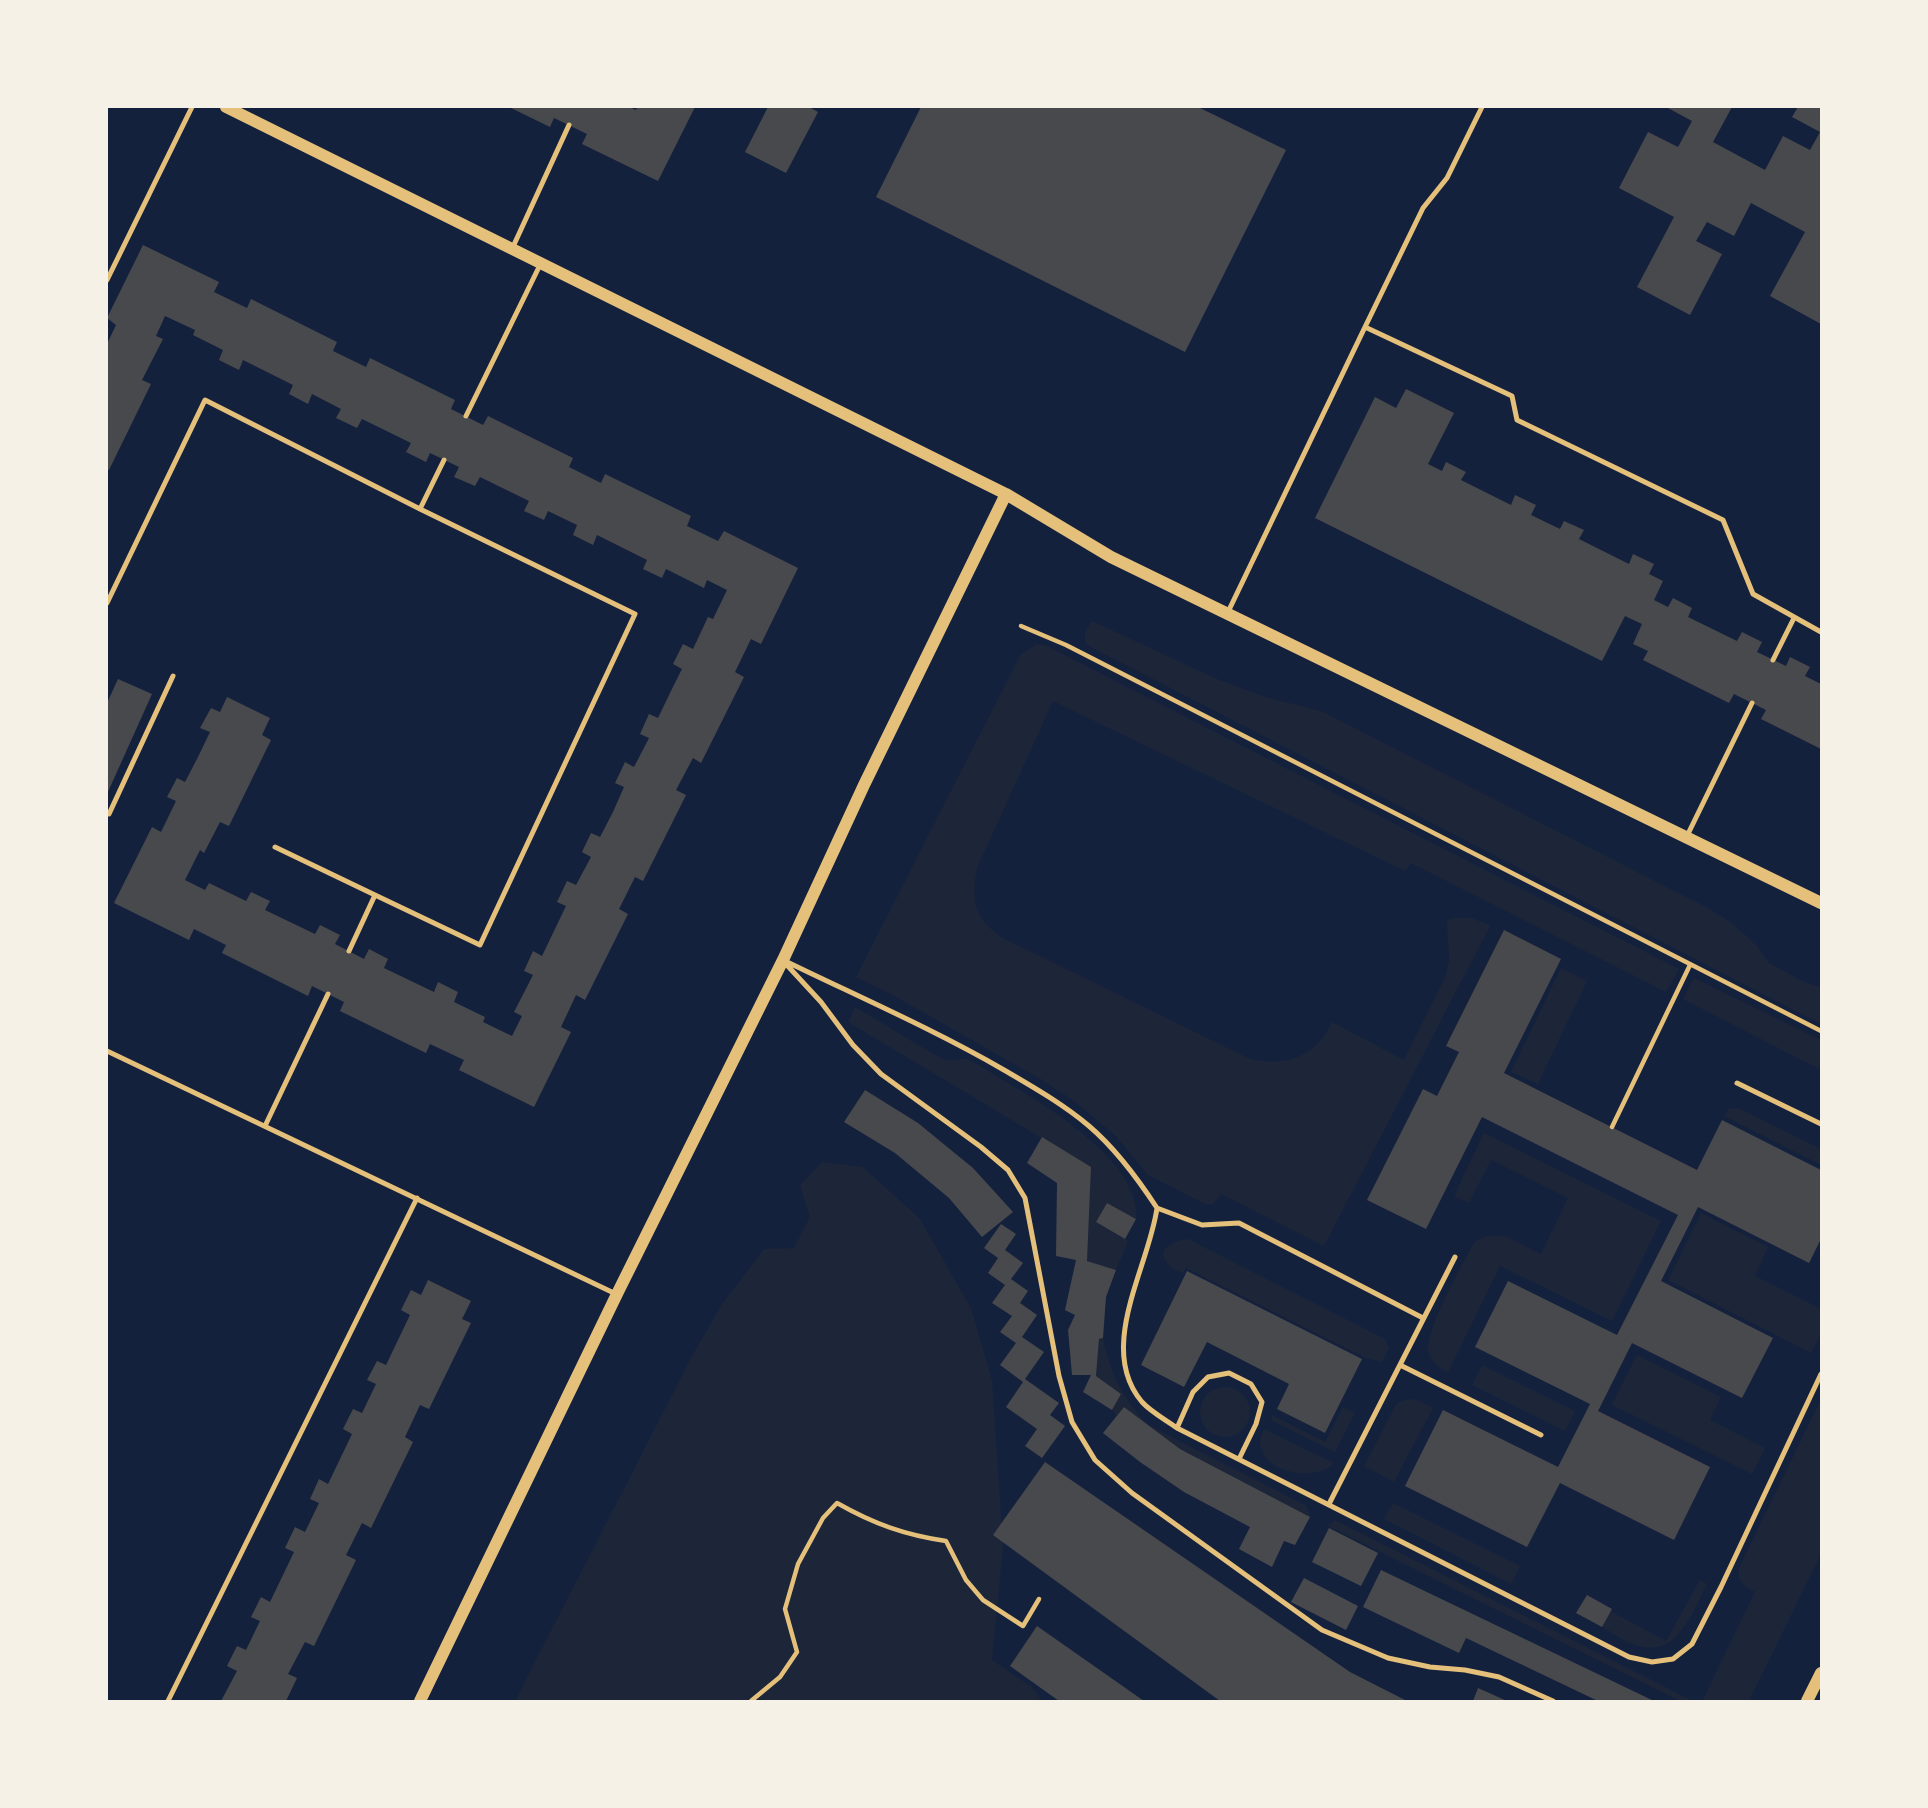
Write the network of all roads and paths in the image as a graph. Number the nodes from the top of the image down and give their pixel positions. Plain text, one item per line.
1 (192, 107) edge
2 (226, 107) edge
3 (1482, 107) edge
4 (569, 125) dead end
5 (512, 249) junction
6 (541, 263) junction
7 (107, 280) edge
8 (1365, 327) junction
9 (466, 416) dead end
10 (444, 460) dead end
11 (1006, 494) junction
12 (420, 509) junction
13 (107, 603) edge
14 (1227, 614) junction
15 (1794, 618) junction
16 (1021, 626) dead end
17 (1821, 632) edge
18 (1773, 660) dead end
19 (173, 676) dead end
20 (1752, 703) dead end
21 (107, 815) edge
22 (1686, 838) junction
23 (275, 847) dead end
24 (375, 895) junction
25 (1821, 904) edge
26 (349, 951) dead end
27 (783, 960) junction
28 (1690, 965) junction
29 (328, 995) dead end
30 (1821, 1031) edge
31 (107, 1051) edge
32 (1737, 1083) dead end
33 (1821, 1125) edge
34 (265, 1126) junction
35 (1612, 1127) dead end
36 (416, 1198) junction
37 (1157, 1208) junction
38 (1455, 1258) dead end
39 (617, 1294) junction
40 (1423, 1318) junction
41 (1400, 1365) junction
42 (1821, 1374) edge
43 (1177, 1428) junction
44 (1541, 1435) dead end
45 (1239, 1459) junction
46 (1329, 1504) junction
47 (1039, 1599) dead end
48 (1821, 1673) edge
49 (168, 1701) edge
50 (420, 1701) edge
51 (751, 1701) edge
52 (1553, 1701) edge
53 (1807, 1701) edge

1 - 7 lane
2 - 5 street
3 - 8 lane
4 - 5 lane
5 - 6 street
6 - 9 lane
6 - 11 street
8 - 14 lane
8 - 15 lane
10 - 12 lane
11 - 14 street
11 - 27 street
12 - 13 lane
12 - 24 lane
14 - 22 street
15 - 17 lane
15 - 18 lane
16 - 28 path
19 - 21 lane
20 - 22 lane
22 - 25 street
23 - 24 lane
24 - 26 lane
27 - 37 lane
27 - 39 street
27 - 52 lane
28 - 30 path
28 - 35 path
29 - 34 lane
31 - 34 lane
32 - 33 lane
34 - 36 lane
36 - 39 lane
36 - 49 lane
37 - 40 lane
37 - 43 lane
38 - 40 lane
39 - 50 street
40 - 41 lane
41 - 44 lane
41 - 46 lane
42 - 46 lane
43 - 45 lane
43 - 45 lane
45 - 46 lane
47 - 51 path
48 - 53 street

